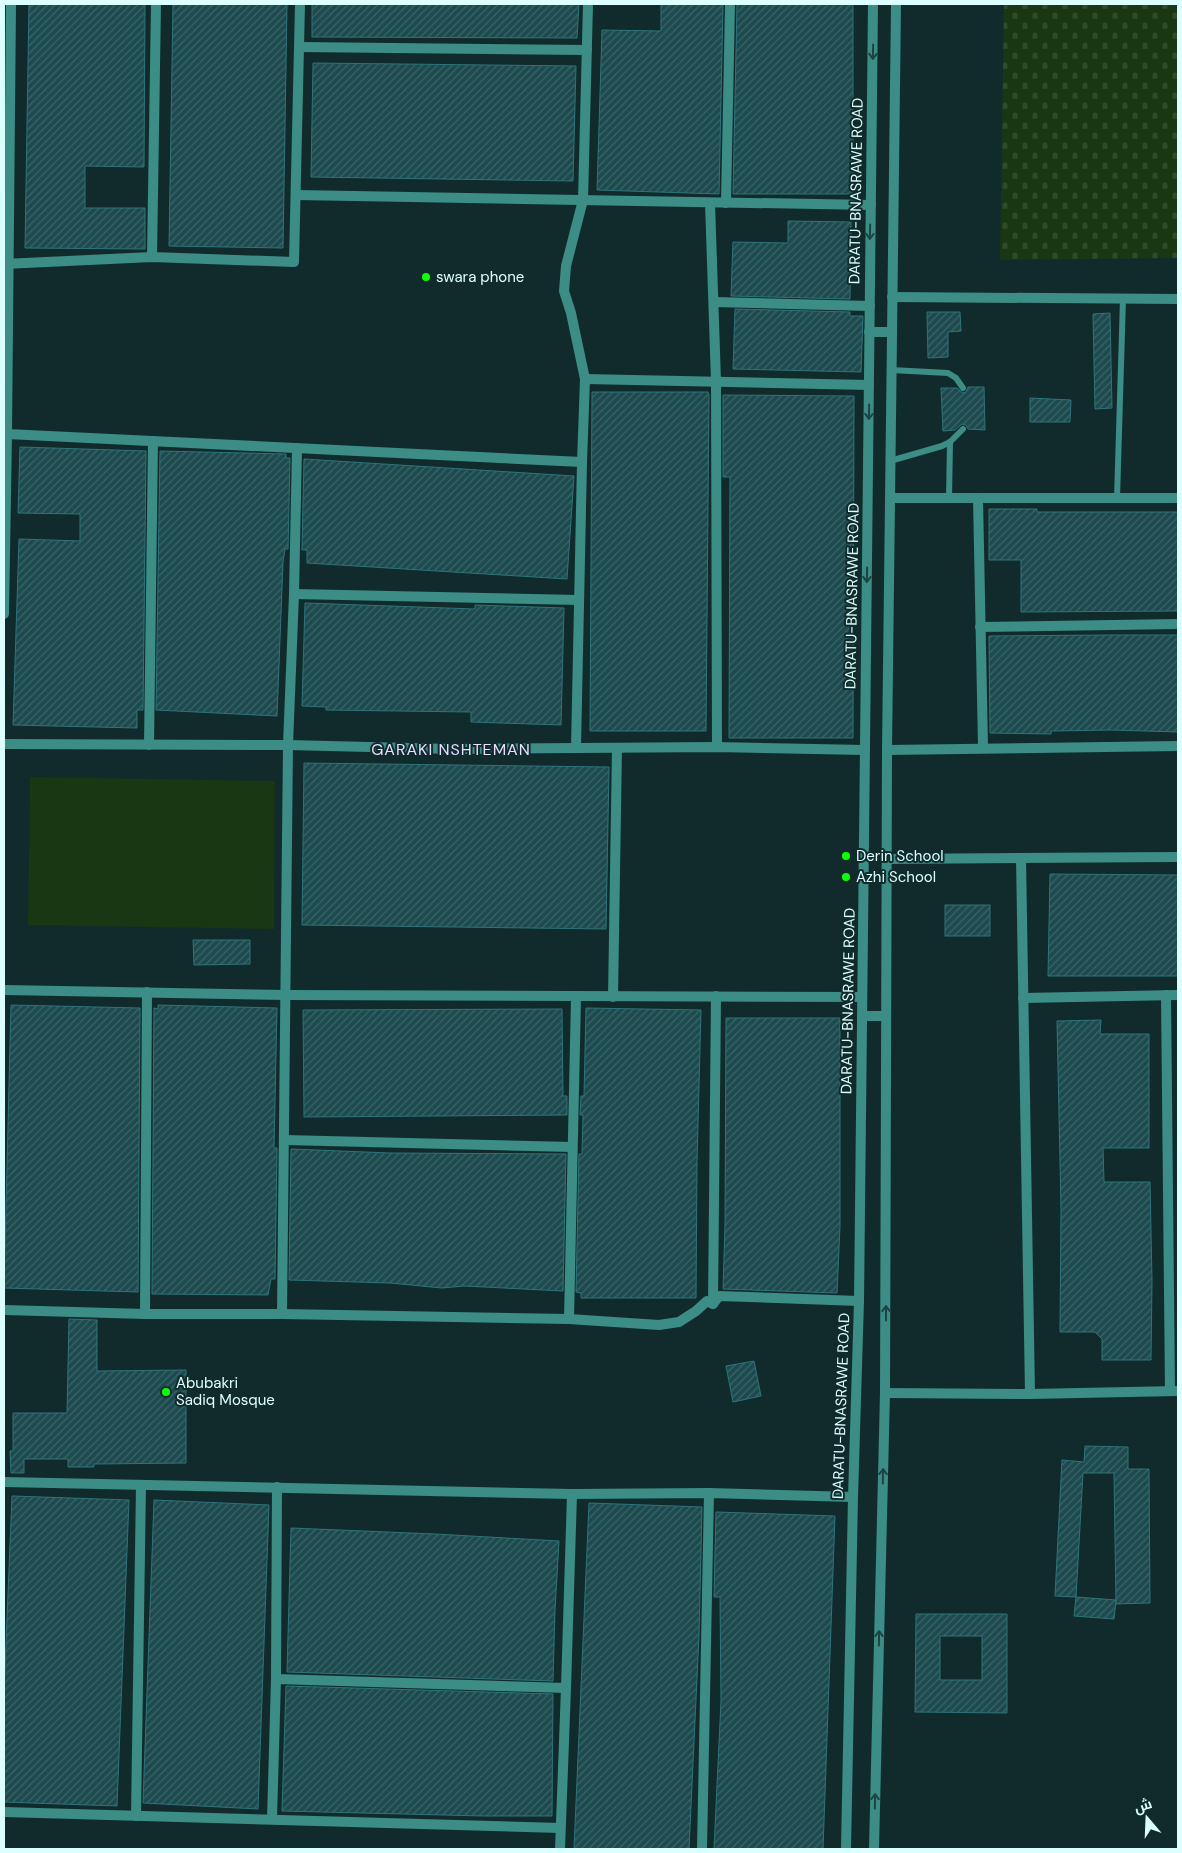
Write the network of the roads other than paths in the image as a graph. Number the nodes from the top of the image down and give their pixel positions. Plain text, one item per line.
1 (11, 4) edge
2 (156, 4) edge
3 (300, 4) edge
4 (588, 4) edge
5 (730, 4) edge
6 (873, 4) edge
7 (896, 4) edge
8 (8, 24) edge
9 (299, 47) junction
10 (587, 50) junction
11 (296, 195) junction
12 (583, 200) junction
13 (710, 203) junction
14 (726, 203) junction
15 (871, 205) junction
16 (152, 257) junction
17 (6, 264) edge
18 (892, 298) junction
19 (1123, 299) junction
20 (1178, 299) edge
21 (714, 302) junction
22 (870, 306) junction
23 (870, 332) junction
24 (892, 332) junction
25 (891, 370) junction
26 (586, 378) junction
27 (716, 381) junction
28 (869, 385) junction
29 (963, 388) dead end
30 (963, 429) dead end
31 (7, 434) junction
32 (153, 441) junction
33 (950, 442) junction
34 (297, 448) junction
35 (890, 461) junction
36 (582, 462) junction
37 (890, 498) junction
38 (949, 498) junction
39 (978, 498) junction
40 (1117, 498) junction
41 (1178, 498) edge
42 (4, 560) edge
43 (294, 594) junction
44 (579, 600) junction
45 (4, 614) edge
46 (1178, 624) edge
47 (980, 627) junction
48 (4, 744) edge
49 (149, 745) junction
50 (288, 745) junction
51 (1178, 746) edge
52 (717, 747) junction
53 (983, 747) junction
54 (576, 748) junction
55 (617, 748) junction
56 (865, 750) junction
57 (887, 750) junction
58 (1178, 857) edge
59 (1021, 858) junction
60 (886, 859) junction
61 (4, 990) edge
62 (147, 992) junction
63 (286, 995) junction
64 (1166, 995) junction
65 (1178, 995) edge
66 (716, 996) junction
67 (613, 997) junction
68 (862, 997) junction
69 (576, 998) junction
70 (1024, 998) junction
71 (862, 1016) junction
72 (886, 1016) junction
73 (1173, 1128) edge
74 (285, 1140) junction
75 (572, 1147) junction
76 (1173, 1266) edge
77 (859, 1301) junction
78 (713, 1304) junction
79 (4, 1310) edge
80 (144, 1314) junction
81 (282, 1314) junction
82 (569, 1319) junction
83 (1174, 1391) edge
84 (886, 1393) junction
85 (1030, 1394) junction
86 (4, 1482) edge
87 (141, 1485) junction
88 (277, 1487) junction
89 (709, 1493) junction
90 (572, 1494) junction
91 (853, 1498) junction
92 (276, 1679) junction
93 (566, 1688) junction
94 (4, 1812) edge
95 (136, 1816) junction
96 (272, 1820) junction
97 (560, 1828) junction
98 (560, 1849) edge
99 (702, 1849) edge
100 (846, 1849) edge
101 (874, 1849) edge

1 - 8 street
2 - 16 street
3 - 9 street
4 - 10 street
5 - 14 street
6 -> 15 street, DARATU-BNASRAWE ROAD
7 - 18 street
8 - 17 street
9 - 10 street
9 - 11 street
10 - 12 street
11 - 12 street
11 - 16 street
12 - 13 street
12 - 26 street
13 - 14 street
13 - 21 street
14 - 15 street
15 -> 22 street, DARATU-BNASRAWE ROAD
16 - 17 street
17 - 31 street
18 - 19 street
18 - 24 street
19 - 20 street
19 - 40 lane
21 - 22 street
21 - 27 street
22 - 23 street, DARATU-BNASRAWE ROAD
23 - 24 street
23 - 28 street, DARATU-BNASRAWE ROAD
24 - 25 street
25 - 29 lane
25 - 35 street
26 - 27 street
26 - 36 street
27 - 28 street
27 - 52 street
28 -> 56 street, DARATU-BNASRAWE ROAD
30 - 33 lane
31 - 32 street
31 - 42 street
32 - 34 street
32 - 49 street
33 - 35 lane
33 - 38 lane
34 - 36 street
34 - 43 street
35 - 37 street
36 - 44 street
37 - 38 street
37 - 57 street
38 - 39 street
39 - 40 street
39 - 47 street
40 - 41 street
42 - 45 street
43 - 44 street
43 - 50 street
44 - 54 street
46 - 47 street
47 - 53 street
48 - 49 street
49 - 50 street
50 - 54 street
50 - 63 street
51 - 53 street
52 - 55 street
52 - 56 street
53 - 57 street
54 - 55 street
55 - 67 street
56 - 68 street, DARATU-BNASRAWE ROAD
57 - 60 street
58 - 59 street
59 - 60 street
59 - 70 street
60 - 72 street
61 - 62 street
62 - 63 street
62 - 80 street
63 - 69 street
63 - 74 street
64 - 65 street
64 - 70 street
64 - 73 street
66 - 67 street
66 - 68 street
66 - 78 street
67 - 69 street
68 - 71 street, DARATU-BNASRAWE ROAD
69 - 75 street
70 - 85 street
71 - 72 street
71 - 77 street, DARATU-BNASRAWE ROAD
84 -> 72 street
73 - 76 street
74 - 75 street
74 - 81 street
75 - 82 street
76 - 83 street
77 - 78 street
77 - 91 street, DARATU-BNASRAWE ROAD
78 - 82 street
79 - 80 street
80 - 81 street
81 - 82 street
83 - 85 street
84 - 85 street
101 -> 84 street
86 - 87 street
87 - 88 street
87 - 95 street
88 - 90 street
88 - 92 street
89 - 90 street
89 - 91 street
89 - 99 street
90 - 93 street
91 - 100 street, DARATU-BNASRAWE ROAD
92 - 93 street
92 - 96 street
93 - 97 street
94 - 95 street
95 - 96 street
96 - 97 street
97 - 98 street

